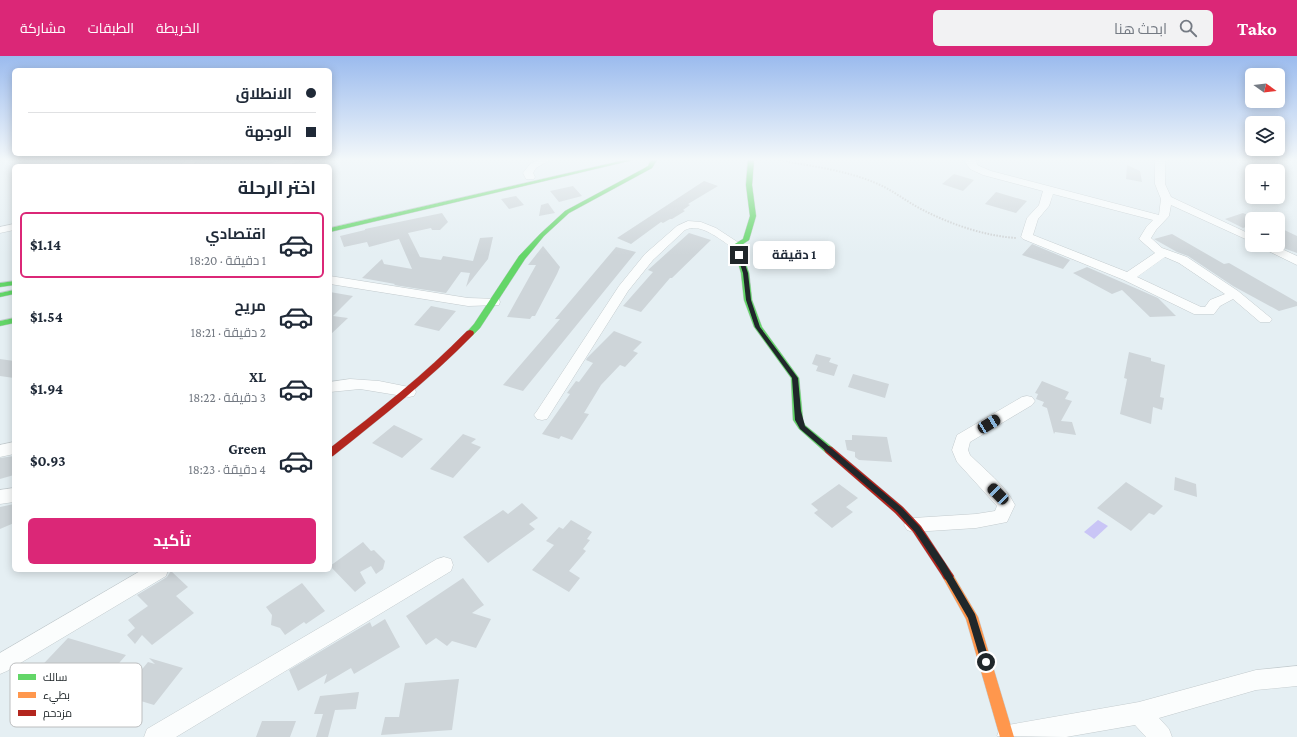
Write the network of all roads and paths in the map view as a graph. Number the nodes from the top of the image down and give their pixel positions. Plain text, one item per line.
1 (464, 192) edge
2 (485, 192) edge
3 (604, 192) edge
4 (750, 192) edge
5 (891, 192) edge
6 (1048, 192) edge
7 (1056, 192) edge
8 (1163, 192) edge
9 (1166, 198) junction
10 (1161, 219) junction
11 (332, 222) edge
12 (12, 227) edge
13 (0, 230) edge
14 (332, 230) edge
15 (1245, 236) edge
16 (1027, 237) junction
17 (736, 245) junction
18 (1165, 252) junction
19 (1278, 252) edge
20 (1297, 261) edge
21 (1128, 276) junction
22 (332, 280) edge
23 (12, 283) edge
24 (0, 285) edge
25 (12, 292) edge
26 (1234, 294) junction
27 (0, 295) edge
28 (12, 298) edge
29 (0, 301) edge
30 (494, 302) junction
31 (12, 314) edge
32 (0, 317) edge
33 (1265, 319) dead end
34 (12, 321) edge
35 (0, 324) edge
36 (332, 386) edge
37 (409, 392) junction
38 (1027, 401) dead end
39 (542, 415) dead end
40 (12, 448) edge
41 (0, 451) edge
42 (332, 451) edge
43 (12, 495) edge
44 (0, 498) edge
45 (913, 525) junction
46 (444, 564) dead end
47 (156, 572) edge
48 (0, 664) edge
49 (1297, 676) edge
50 (1139, 713) junction
51 (1007, 736) edge
52 (155, 737) edge
53 (1161, 737) edge

1 - 11 main road
2 - 14 main road
3 - 30 main road
4 - 17 main road
5 - 16 path
6 - 16 street
7 - 10 street
8 - 9 street
9 - 10 street
9 - 15 street
10 - 18 street
12 - 13 street
16 - 21 street
17 - 39 street
17 - 45 main road
18 - 21 street
18 - 26 street
19 - 20 street
21 - 26 street
22 - 30 street
23 - 24 main road
25 - 27 main road
26 - 33 street
28 - 29 main road
30 - 37 main road
31 - 32 main road
34 - 35 main road
36 - 37 street
37 - 42 main road
38 - 45 street
40 - 41 street
43 - 44 street
45 - 51 main road
46 - 52 street
47 - 48 street
49 - 50 street
50 - 51 street
50 - 53 street

